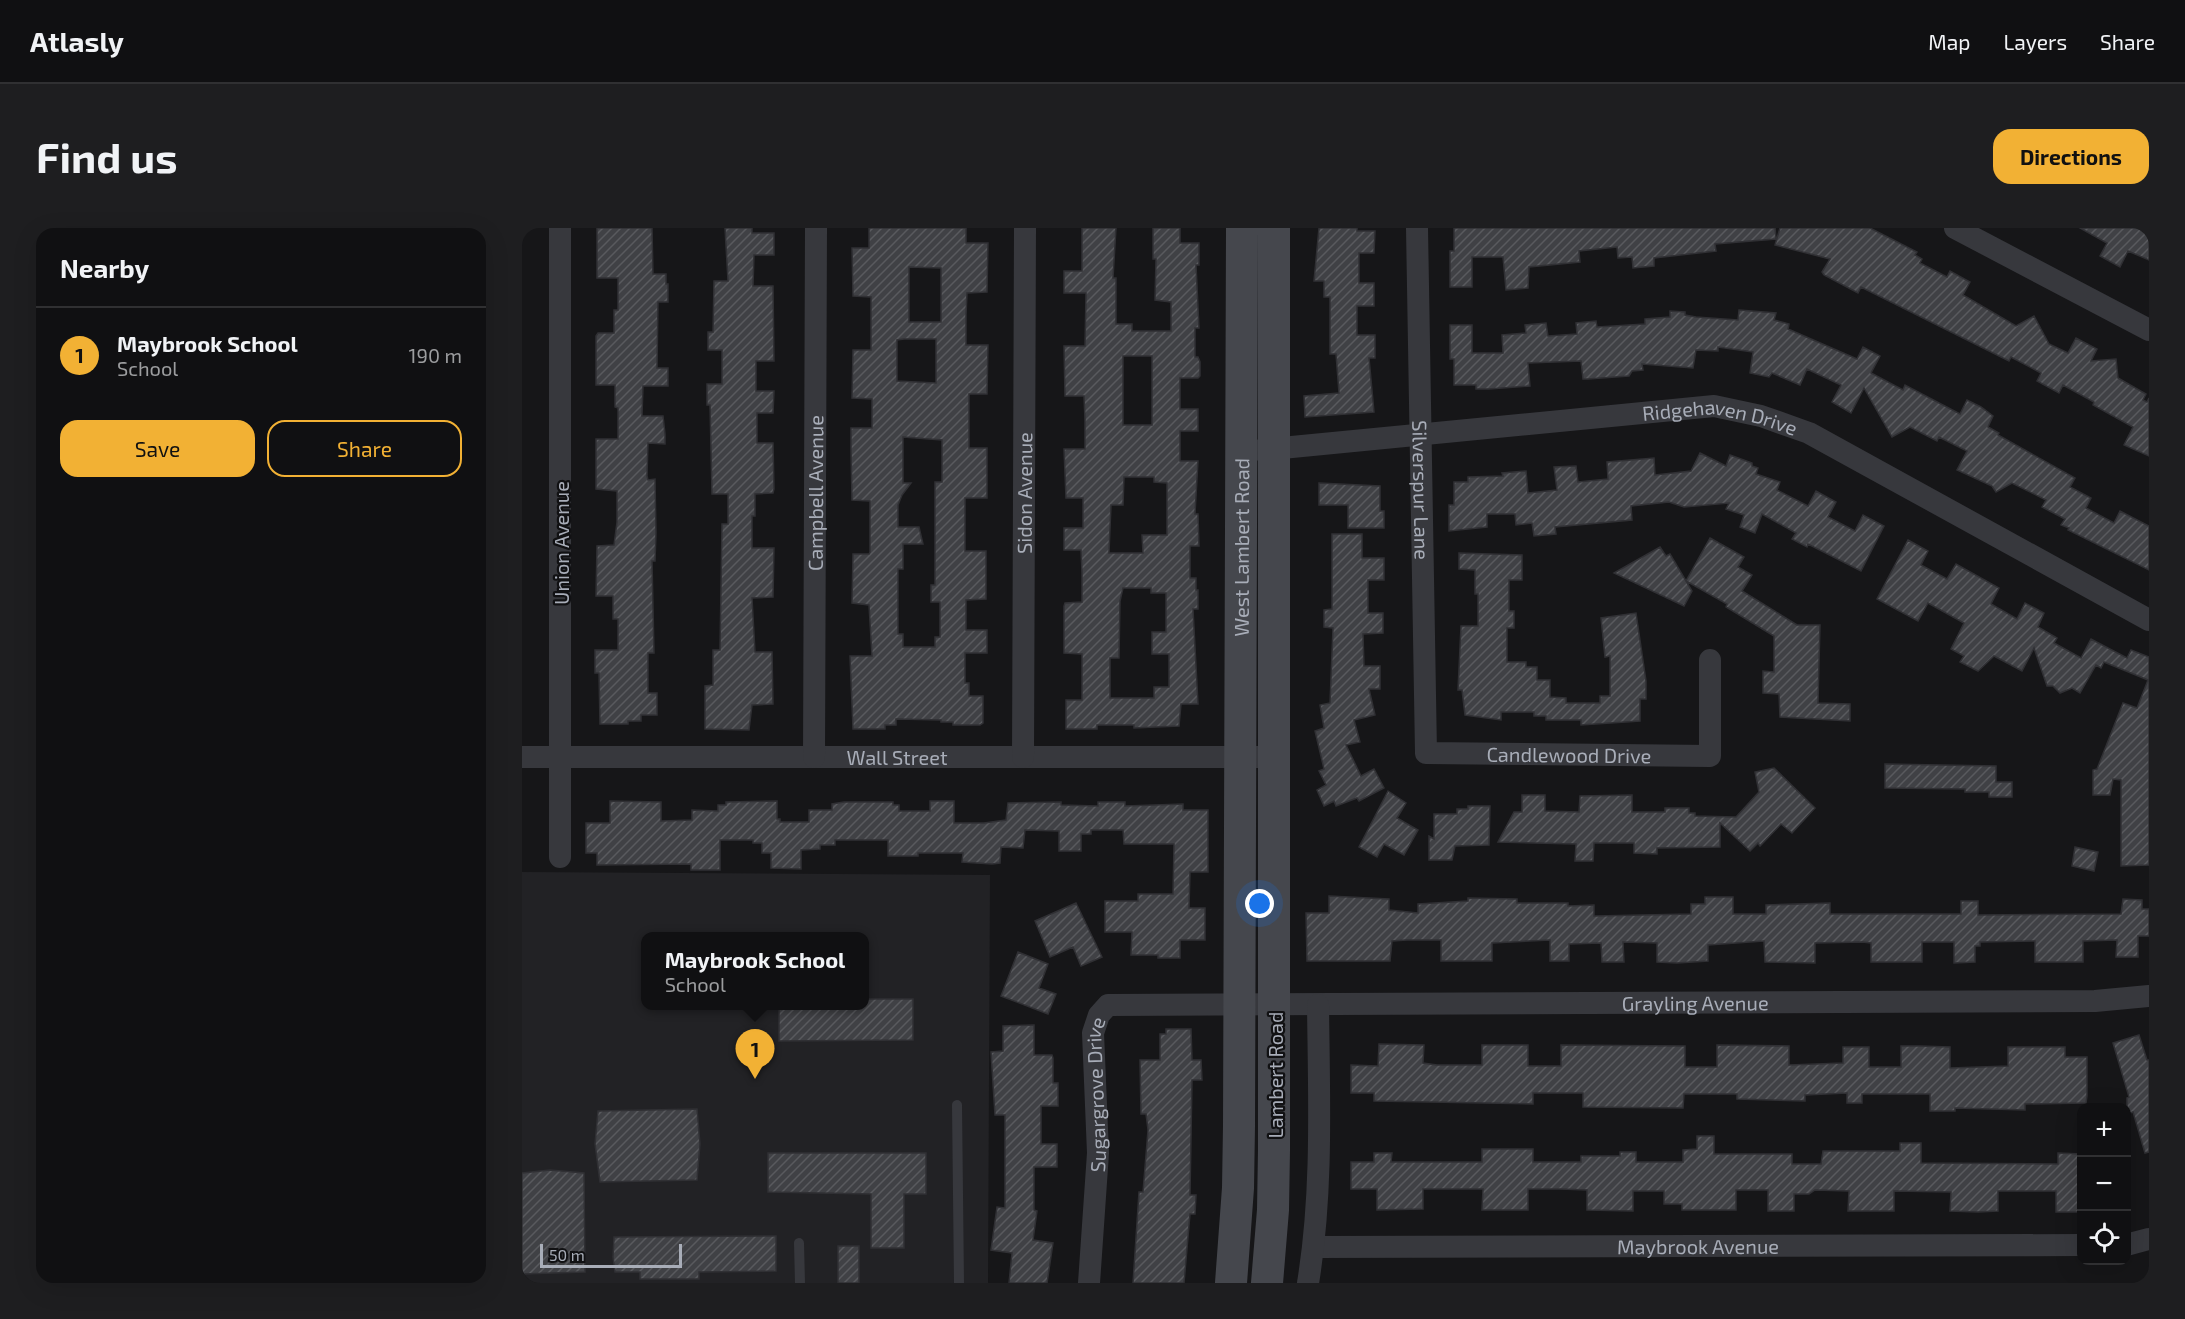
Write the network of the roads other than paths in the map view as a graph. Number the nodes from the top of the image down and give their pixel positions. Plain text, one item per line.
1 (560, 228) edge
2 (816, 228) edge
3 (1026, 228) edge
4 (1242, 228) edge
5 (1275, 228) edge
6 (1417, 228) edge
7 (1955, 228) edge
8 (2149, 330) edge
9 (1419, 434) junction
10 (1274, 448) junction
11 (1241, 453) junction
12 (2149, 620) edge
13 (1710, 660) dead end
14 (1426, 753) joint
15 (814, 757) junction
16 (1023, 757) junction
17 (1273, 757) junction
18 (522, 758) edge
19 (561, 758) junction
20 (1241, 758) junction
21 (560, 857) dead end
22 (1240, 866) joint
23 (1274, 866) joint
24 (2149, 996) edge
25 (1240, 1005) junction
26 (1275, 1005) junction
27 (1318, 1005) junction
28 (957, 1105) dead end
29 (2149, 1239) edge
30 (799, 1243) dead end
31 (2131, 1244) edge
32 (2077, 1245) edge
33 (1314, 1247) junction
34 (800, 1283) edge
35 (959, 1283) edge
36 (1089, 1283) edge
37 (1231, 1283) edge
38 (1267, 1283) edge
39 (1308, 1283) edge

1 - 19 street, Union Avenue
2 - 15 street, Campbell Avenue
3 - 16 street, Sidon Avenue
4 - 11 main road, West Lambert Road
5 - 10 main road, West Lambert Road
6 - 9 street, Silverspur Lane
7 - 8 street
9 - 10 street, Ridgehaven Drive
9 - 12 street, Ridgehaven Drive
9 - 14 street, Silverspur Lane
10 - 11 street, Ridgehaven Drive
10 - 17 main road, West Lambert Road
11 - 20 main road, West Lambert Road
13 - 14 street, Candlewood Drive
15 - 16 street, Wall Street
15 - 19 street, Wall Street
16 - 20 street, Wall Street
17 - 20 street, Wall Street
17 - 23 main road, West Lambert Road
18 - 19 street, Wall Street
19 - 21 street, Union Avenue
20 - 22 main road, West Lambert Road
22 - 25 main road, Lambert Road
23 - 26 main road, Lambert Road
24 - 27 street, Grayling Avenue
25 - 26 street, Grayling Avenue
25 - 36 street, Sugargrove Drive
25 - 37 main road, Lambert Road
26 - 27 street, Grayling Avenue
26 - 38 main road, Lambert Road
27 - 33 street
28 - 35 lane
29 - 31 street
30 - 34 lane
32 - 33 street, Maybrook Avenue
33 - 39 street

